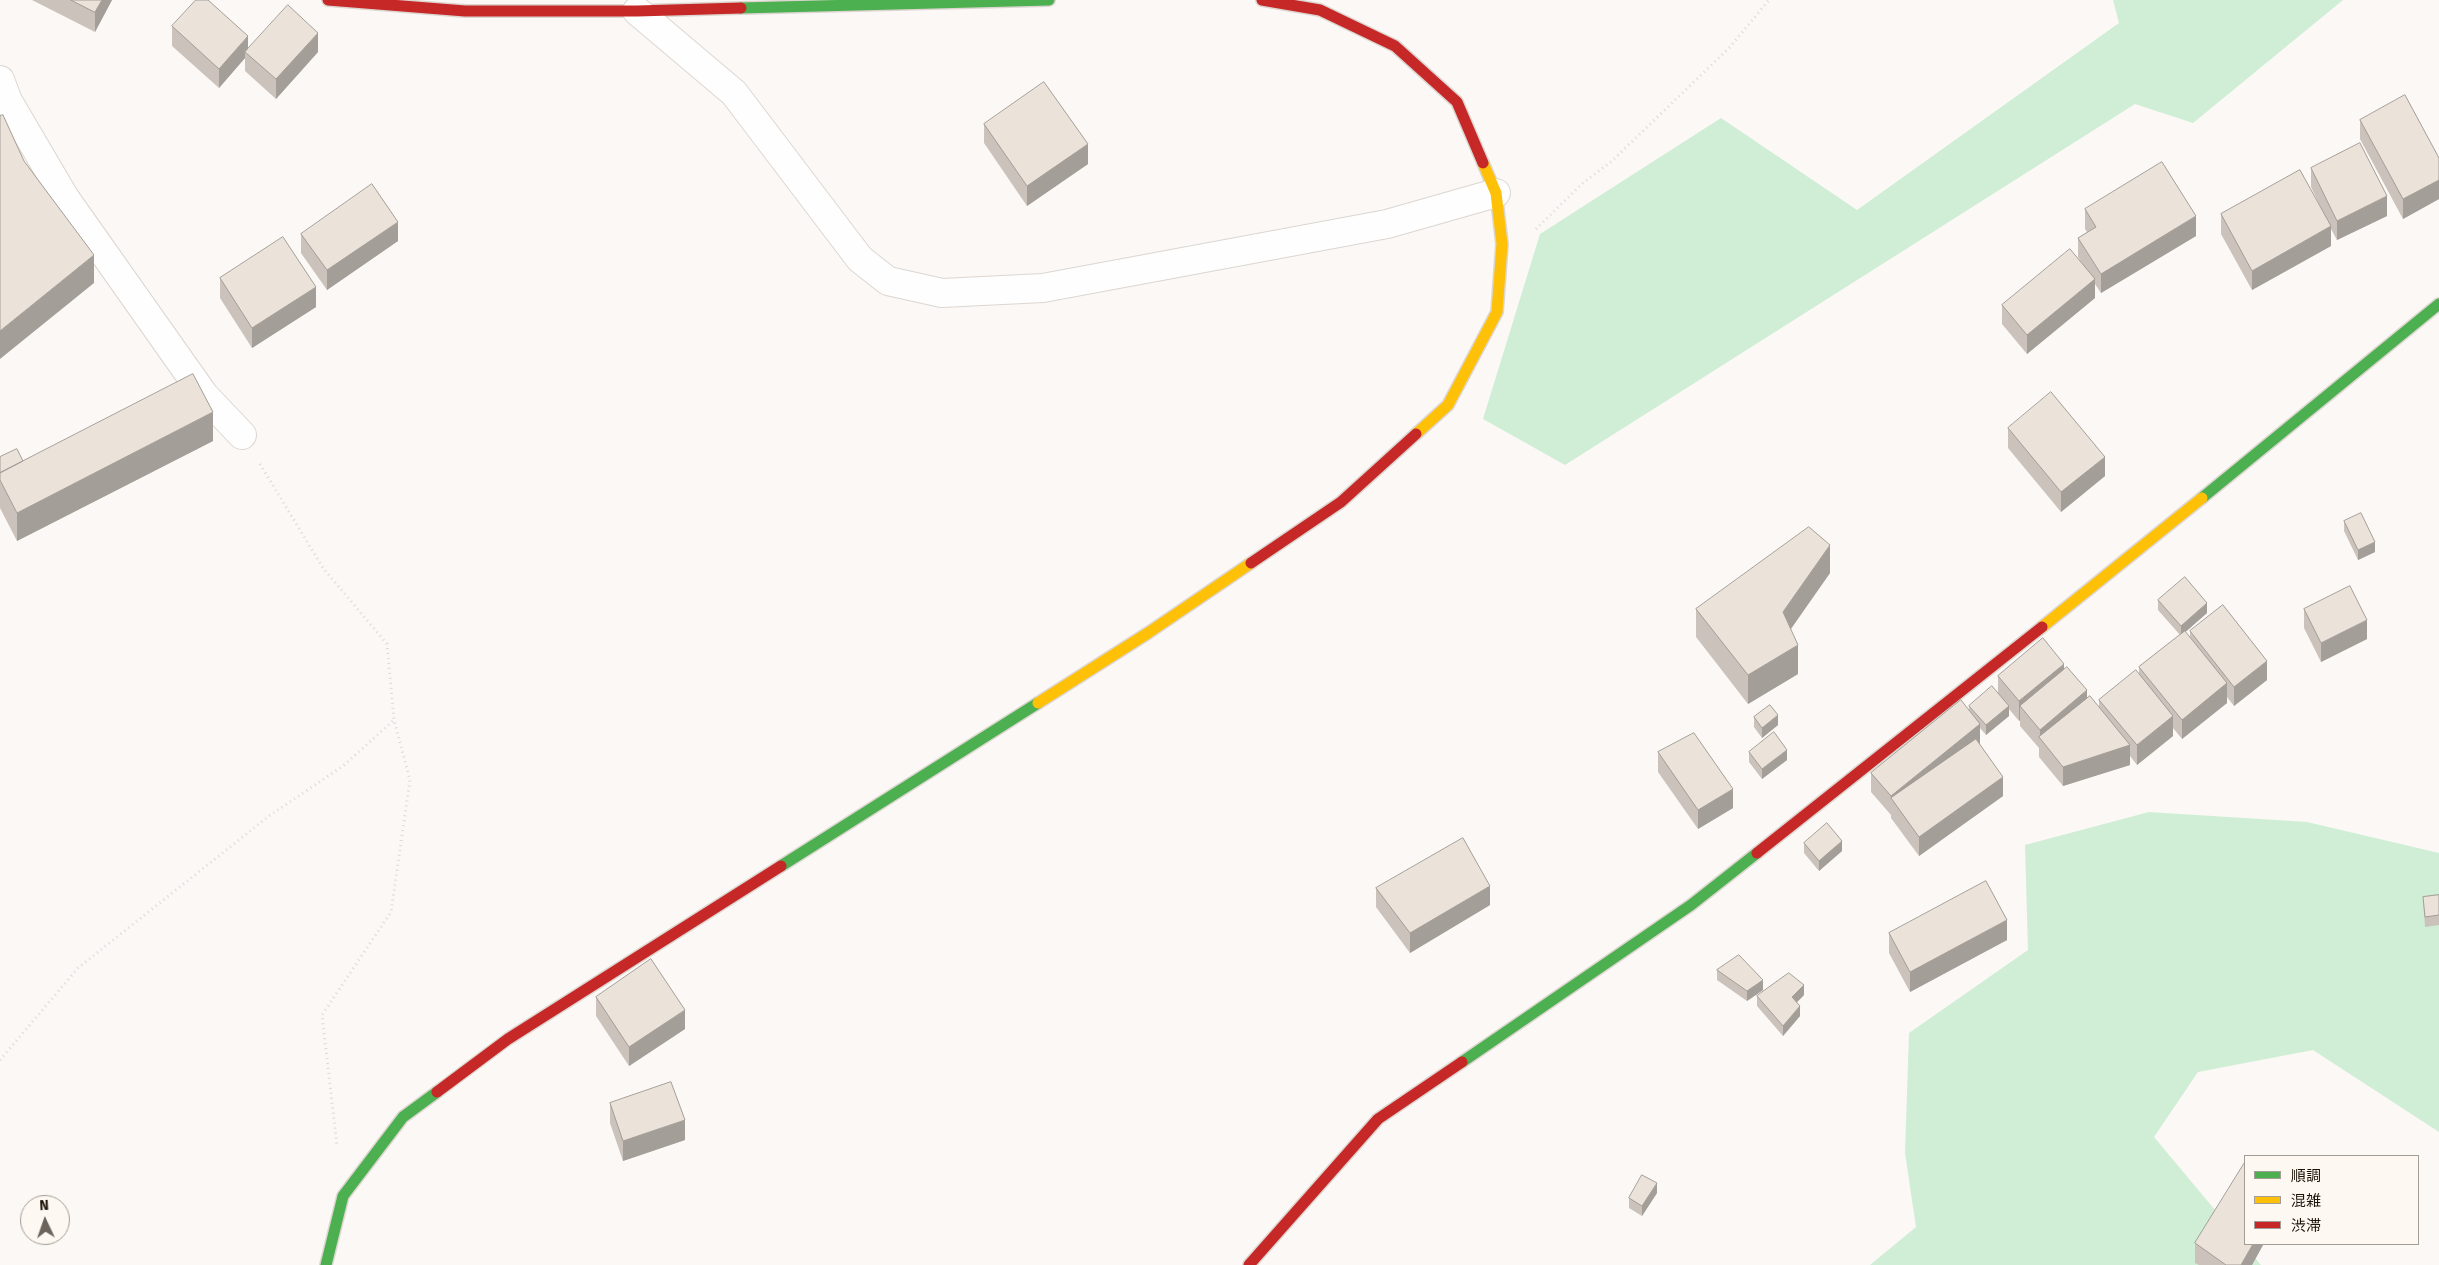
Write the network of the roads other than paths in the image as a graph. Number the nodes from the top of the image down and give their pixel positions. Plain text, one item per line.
1 (328, 0) edge
2 (1048, 0) edge
3 (1262, 0) edge
4 (693, 6) edge
5 (637, 11) junction
6 (0, 80) edge
7 (1496, 193) junction
8 (2439, 304) edge
9 (242, 435) road end
10 (326, 1265) edge
11 (1249, 1265) edge

1 - 5 street
2 - 4 street
3 - 7 street
4 - 5 street
5 - 7 street
6 - 9 street
7 - 10 street
8 - 11 street

